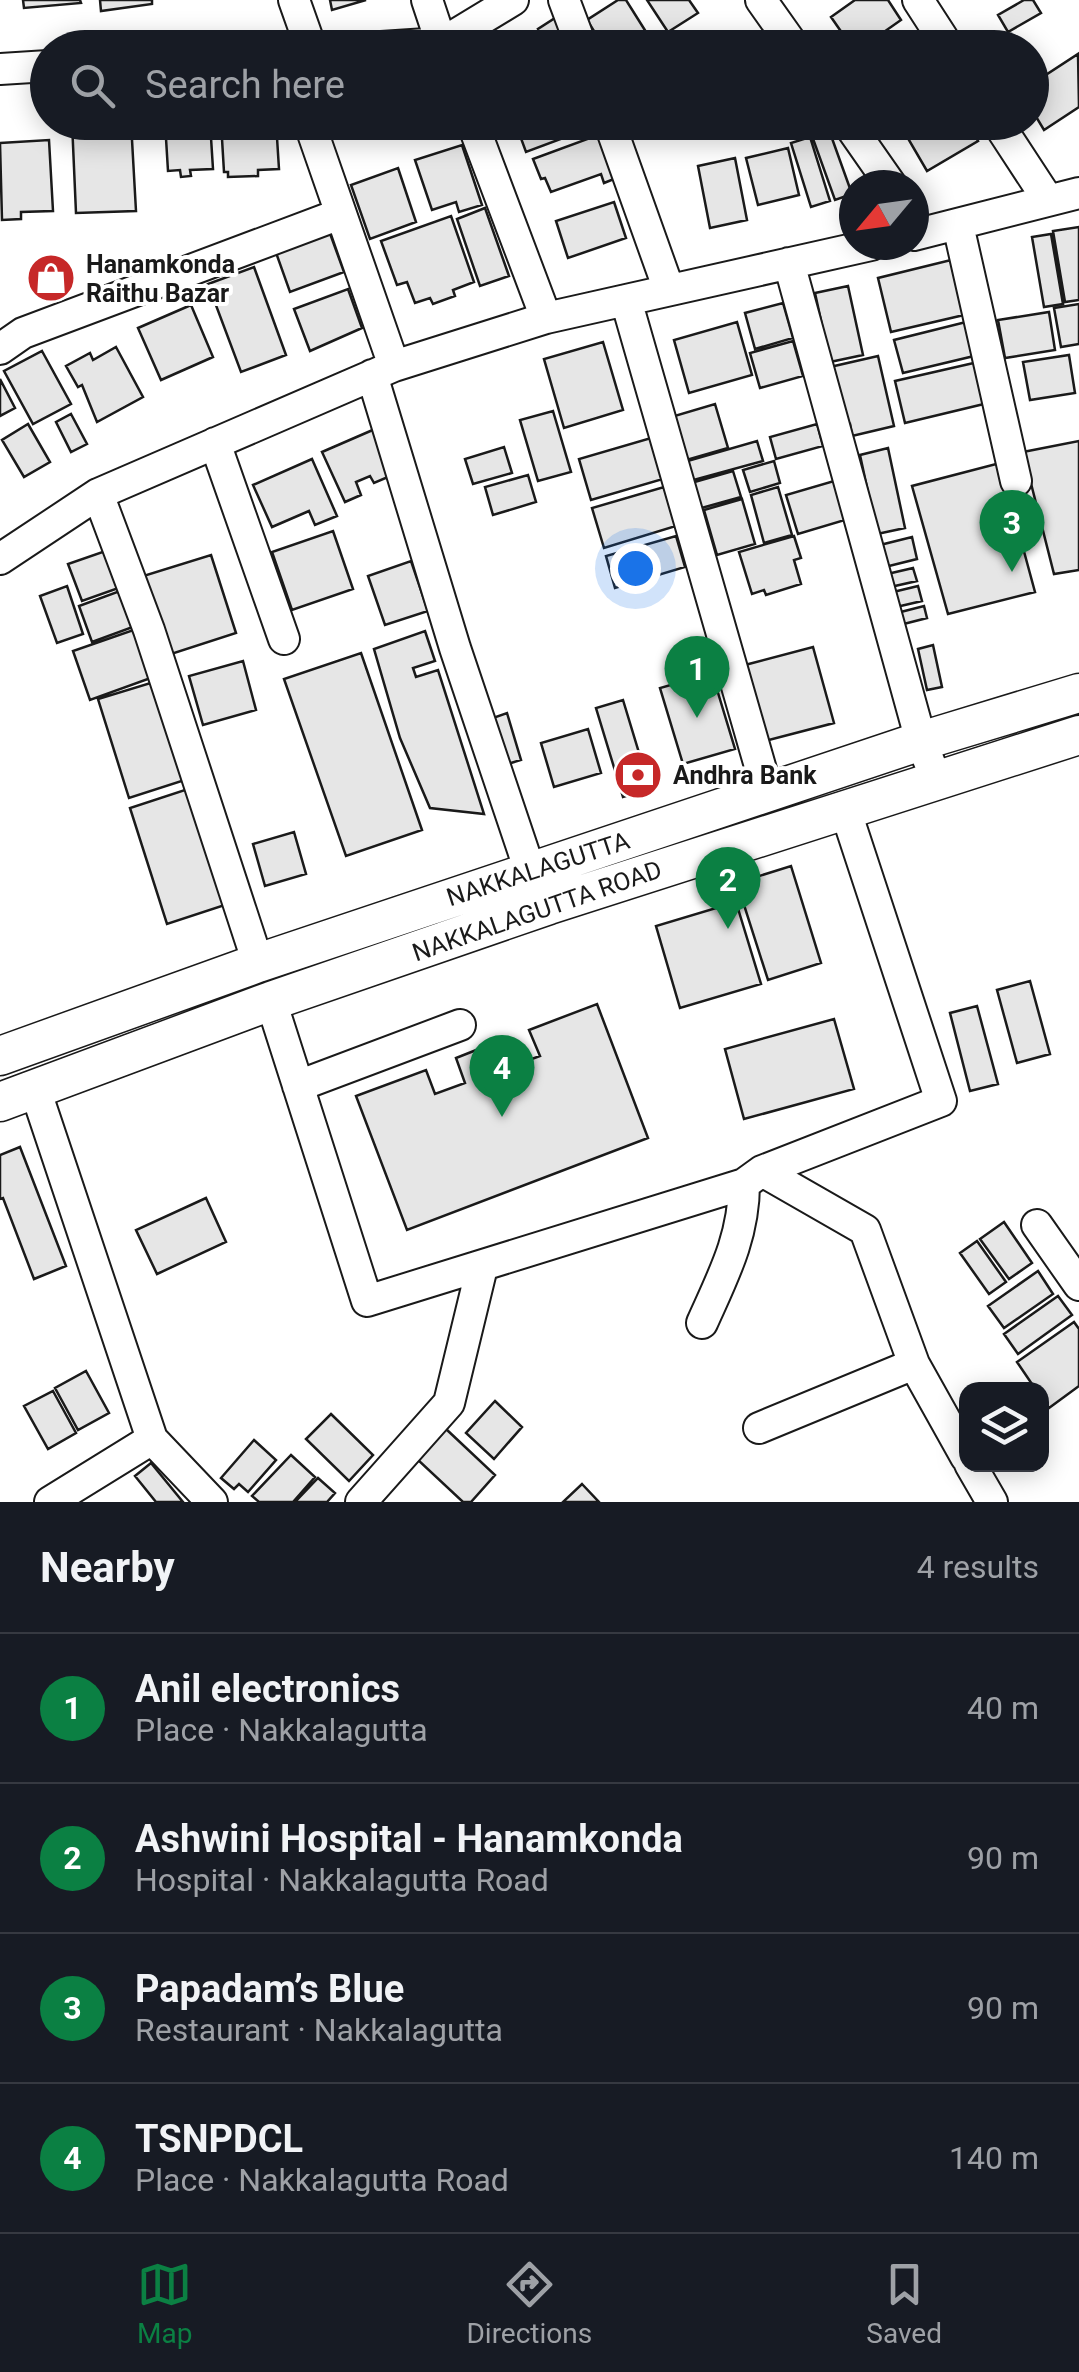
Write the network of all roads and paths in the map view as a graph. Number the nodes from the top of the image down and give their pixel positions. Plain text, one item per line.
1 (294, 0) edge
2 (427, 0) edge
3 (513, 0) edge
4 (564, 0) edge
5 (762, 0) edge
6 (918, 0) edge
7 (305, 30) edge
8 (437, 30) edge
9 (467, 30) edge
10 (575, 30) edge
11 (782, 30) edge
12 (937, 30) edge
13 (30, 67) edge
14 (0, 68) edge
15 (315, 140) edge
16 (479, 140) edge
17 (615, 140) edge
18 (860, 140) edge
19 (1009, 140) edge
20 (881, 170) edge
21 (1079, 193) edge
22 (1048, 200) junction
23 (340, 214) junction
24 (958, 225) junction
25 (929, 228) edge
26 (839, 252) edge
27 (789, 264) junction
28 (669, 290) junction
29 (626, 300) junction
30 (546, 318) junction
31 (0, 349) edge
32 (383, 370) junction
33 (215, 444) junction
34 (1016, 481) dead end
35 (98, 494) junction
36 (0, 559) edge
37 (284, 639) dead end
38 (1079, 693) edge
39 (1079, 735) edge
40 (921, 741) junction
41 (936, 780) junction
42 (768, 794) junction
43 (845, 808) junction
44 (530, 871) junction
45 (258, 962) junction
46 (271, 1001) junction
47 (460, 1025) dead end
48 (0, 1056) edge
49 (298, 1086) junction
50 (36, 1089) junction
51 (0, 1102) edge
52 (753, 1178) junction
53 (1037, 1225) dead end
54 (482, 1267) junction
55 (1079, 1285) edge
56 (702, 1323) dead end
57 (914, 1364) junction
58 (759, 1428) dead end
59 (152, 1439) junction
60 (959, 1445) edge
61 (974, 1472) edge
62 (50, 1502) edge
63 (212, 1502) edge
64 (361, 1502) edge
65 (991, 1502) edge

1 - 7 street
2 - 8 street
3 - 9 street
4 - 10 street
5 - 11 street
6 - 12 street
13 - 14 street
15 - 23 street
16 - 30 street
17 - 28 street
18 - 20 street
19 - 22 street
21 - 22 street
22 - 24 street
23 - 31 street
23 - 32 street
24 - 25 street
24 - 34 street
26 - 27 street
27 - 28 street
27 - 40 street
28 - 29 street
29 - 30 street
29 - 42 street
30 - 32 street
32 - 33 street
32 - 44 street
33 - 35 street
33 - 37 street
35 - 36 street
35 - 45 street
38 - 40 main road, NAKKALAGUTTA
39 - 41 main road, NAKKALAGUTTA ROAD
40 - 41 street
40 - 42 main road, NAKKALAGUTTA
41 - 43 main road, NAKKALAGUTTA ROAD
42 - 44 main road, NAKKALAGUTTA
43 - 46 main road, NAKKALAGUTTA ROAD
43 - 52 street
44 - 45 main road, NAKKALAGUTTA
45 - 48 main road, NAKKALAGUTTA
46 - 49 street
46 - 50 main road, NAKKALAGUTTA ROAD
47 - 49 street
49 - 54 street
50 - 51 main road, NAKKALAGUTTA ROAD
50 - 59 street
52 - 54 street
52 - 56 street
52 - 57 street
53 - 55 street
54 - 64 street
57 - 58 street
57 - 60 street
59 - 62 street
59 - 63 street
61 - 65 street

